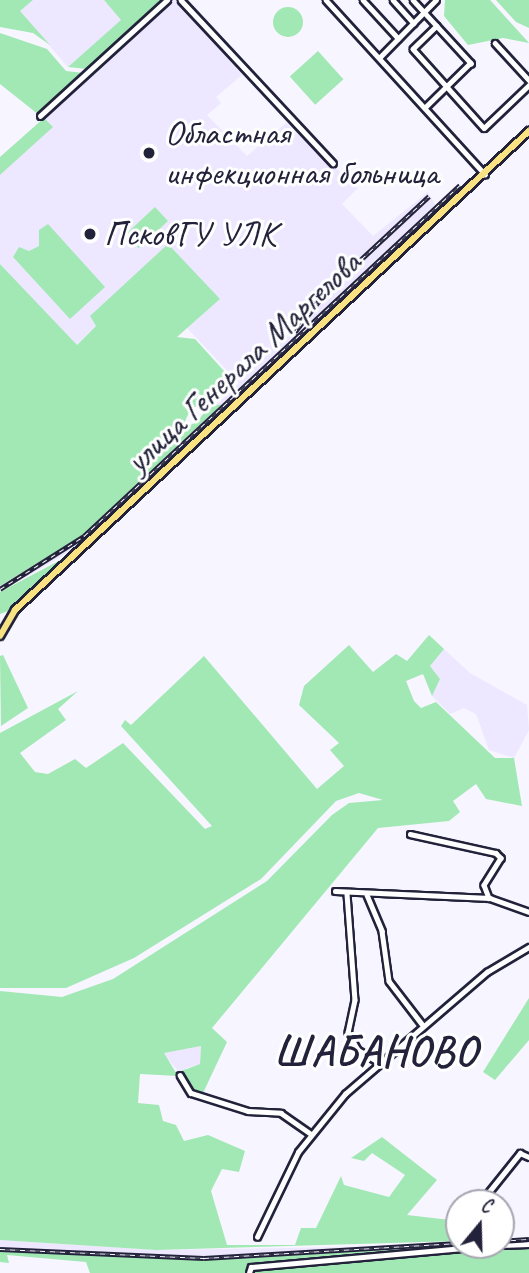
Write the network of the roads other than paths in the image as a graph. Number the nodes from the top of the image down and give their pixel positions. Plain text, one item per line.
1 (167, 0) edge
2 (181, 0) edge
3 (363, 0) edge
4 (393, 0) edge
5 (413, 0) edge
6 (436, 0) edge
7 (330, 1) edge
8 (425, 12) junction
9 (414, 23) junction
10 (437, 26) junction
11 (398, 38) junction
12 (495, 43) dead end
13 (379, 58) junction
14 (529, 82) edge
15 (447, 87) junction
16 (425, 108) junction
17 (40, 116) dead end
18 (529, 131) edge
19 (333, 163) dead end
20 (485, 174) junction
21 (0, 636) edge
22 (410, 834) dead end
23 (335, 891) dead end
24 (347, 894) junction
25 (367, 895) junction
26 (489, 898) junction
27 (529, 912) edge
28 (529, 947) edge
29 (422, 1024) junction
30 (379, 1062) junction
31 (180, 1075) dead end
32 (310, 1133) junction
33 (529, 1157) edge
34 (491, 1189) edge
35 (257, 1237) dead end
36 (445, 1250) edge
37 (250, 1270) edge

1 - 17 street
2 - 19 street
3 - 11 street
4 - 9 street
5 - 8 street
6 - 8 street
7 - 13 street
8 - 9 street
8 - 10 street
9 - 11 street
10 - 15 street
10 - 15 street
11 - 13 street
12 - 14 street
13 - 16 street
14 - 15 street
15 - 16 street
16 - 20 street
18 - 20 main road, улица Генерала Маргелова
20 - 21 main road, улица Генерала Маргелова
22 - 26 street
23 - 24 street
24 - 25 street
24 - 30 street
25 - 26 street
25 - 29 street
26 - 27 street
28 - 29 street
29 - 30 street
30 - 32 street
31 - 32 street
32 - 35 street
33 - 34 street
36 - 37 street

